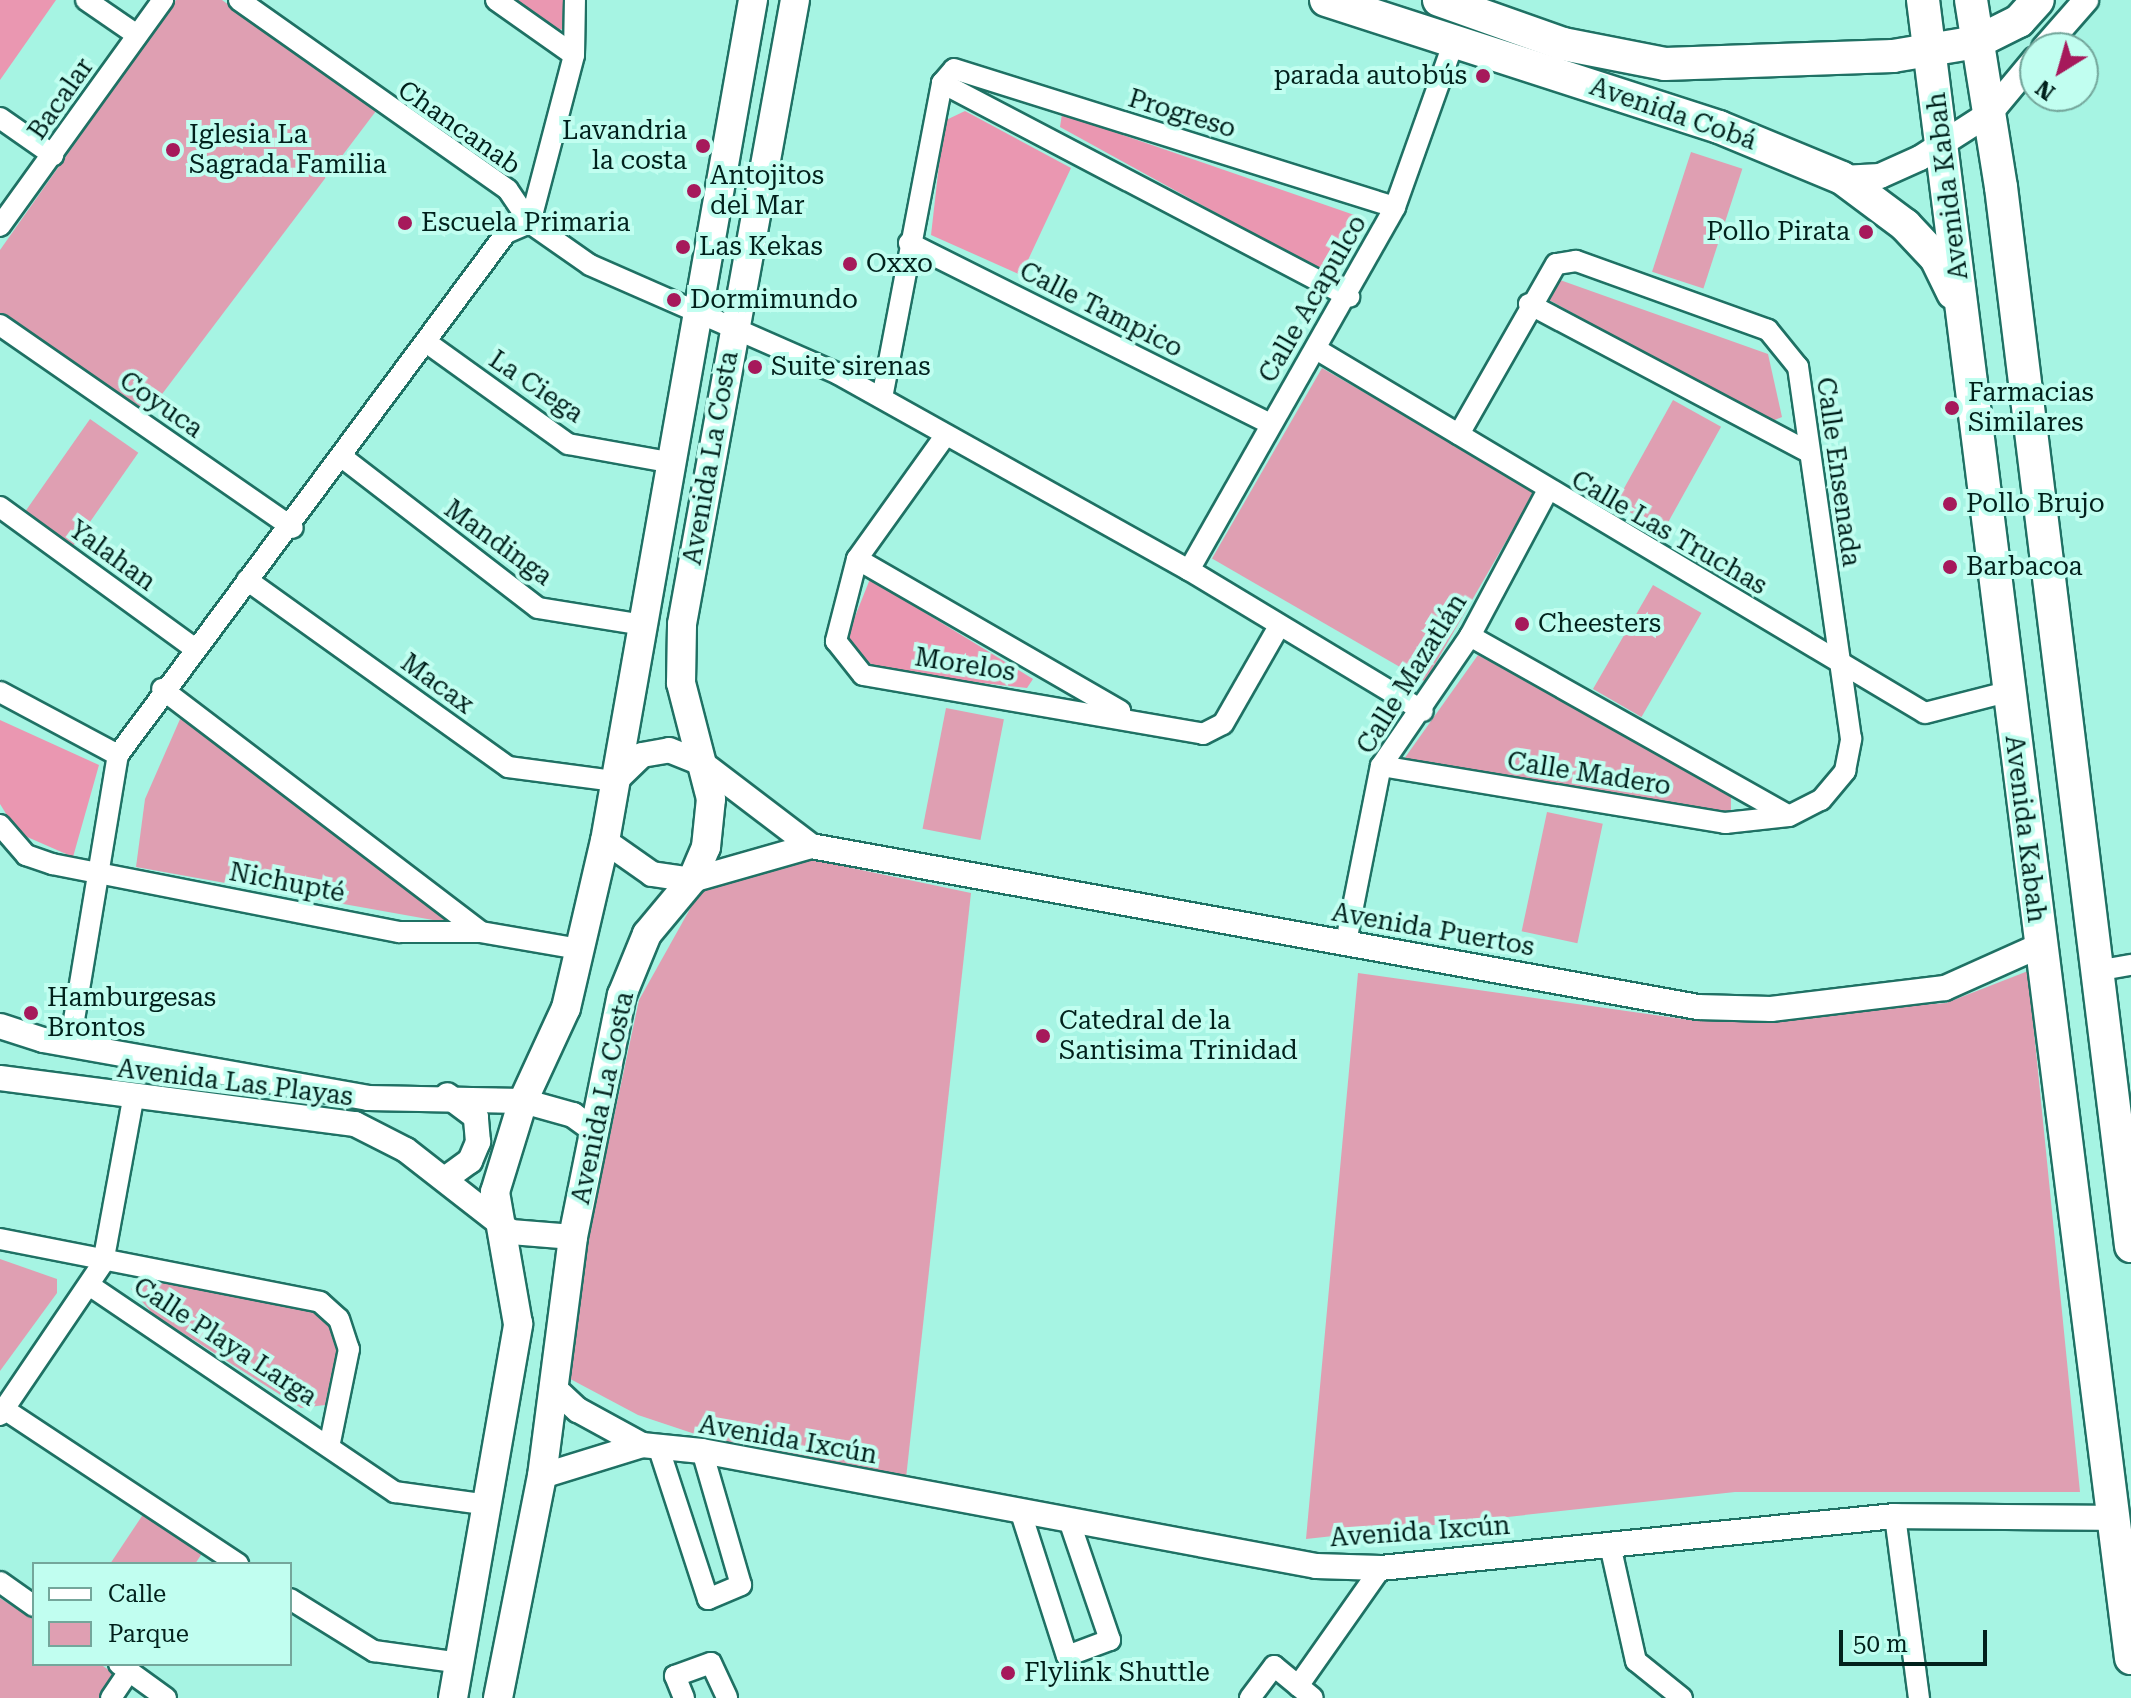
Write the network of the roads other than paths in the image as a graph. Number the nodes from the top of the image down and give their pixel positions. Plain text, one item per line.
1 (86, 0) edge
2 (163, 0) edge
3 (239, 0) edge
4 (496, 0) edge
5 (575, 0) edge
6 (753, 0) edge
7 (795, 0) edge
8 (1326, 0) edge
9 (1439, 0) edge
10 (1923, 0) edge
11 (1971, 0) edge
12 (2038, 0) edge
13 (2086, 0) edge
14 (2058, 32) edge
15 (137, 35) junction
16 (1454, 41) junction
17 (1977, 42) junction
18 (1563, 44) junction
19 (1929, 49) junction
20 (574, 55) junction
21 (948, 76) junction
22 (2019, 78) edge
23 (1615, 93) junction
24 (1990, 113) junction
25 (0, 118) edge
26 (1946, 140) junction
27 (53, 155) junction
28 (1842, 178) junction
29 (1395, 207) junction
30 (530, 223) junction
31 (0, 226) edge
32 (909, 243) junction
33 (1349, 297) junction
34 (1529, 304) junction
35 (695, 308) junction
36 (1963, 312) junction
37 (0, 325) edge
38 (733, 328) junction
39 (426, 342) junction
40 (1316, 349) junction
41 (882, 398) junction
42 (1270, 424) junction
43 (1459, 434) junction
44 (945, 436) junction
45 (1808, 452) junction
46 (342, 457) junction
47 (674, 463) junction
48 (1547, 492) junction
49 (0, 507) edge
50 (293, 528) junction
51 (857, 559) junction
52 (1189, 570) junction
53 (247, 580) junction
54 (644, 625) junction
55 (1278, 628) junction
56 (1470, 636) junction
57 (194, 648) junction
58 (1838, 663) junction
59 (162, 689) junction
60 (0, 692) edge
61 (2007, 692) junction
62 (1423, 711) junction
63 (1131, 717) junction
64 (118, 755) junction
65 (702, 763) junction
66 (1381, 766) junction
67 (615, 781) junction
68 (1821, 800) joint
69 (1789, 816) junction
70 (0, 825) edge
71 (605, 841) junction
72 (811, 846) junction
73 (95, 872) junction
74 (692, 880) junction
75 (481, 932) junction
76 (1346, 942) junction
77 (2039, 946) junction
78 (579, 949) junction
79 (2131, 965) edge
80 (2096, 971) junction
81 (0, 1026) edge
82 (70, 1044) junction
83 (0, 1078) edge
84 (445, 1094) junction
85 (133, 1100) junction
86 (523, 1101) junction
87 (595, 1131) junction
88 (445, 1179) junction
89 (499, 1225) junction
90 (573, 1237) junction
91 (0, 1239) edge
92 (2131, 1246) edge
93 (103, 1263) junction
94 (92, 1287) junction
95 (553, 1387) junction
96 (2, 1412) edge
97 (330, 1442) junction
98 (650, 1446) junction
99 (702, 1451) junction
100 (495, 1465) junction
101 (542, 1476) junction
102 (489, 1505) junction
103 (1021, 1513) junction
104 (1895, 1516) junction
105 (2115, 1518) junction
106 (1069, 1520) junction
107 (1610, 1545) junction
108 (235, 1562) edge
109 (1381, 1568) junction
110 (0, 1582) edge
111 (292, 1600) edge
112 (32, 1605) edge
113 (2131, 1658) edge
114 (460, 1663) junction
115 (124, 1667) edge
116 (1305, 1692) edge
117 (111, 1698) edge
118 (166, 1698) edge
119 (453, 1698) edge
120 (498, 1698) edge
121 (684, 1698) edge
122 (727, 1698) edge
123 (1250, 1698) edge
124 (1682, 1698) edge
125 (1919, 1698) edge

1 - 15 street
2 - 15 street, Bacalar
3 - 30 street, Chancanab
4 - 20 street
5 - 20 street
6 - 35 main road, Avenida La Costa
7 - 38 main road, Avenida La Costa
8 - 16 main road, Avenida Cobá
9 - 18 main road, Avenida Cobá
10 - 19 main road, Avenida Kabah
11 - 17 main road, Avenida Kabah
12 - 17 main road, Avenida Cobá
13 - 14 street
15 - 27 street, Bacalar
16 - 23 main road, Avenida Cobá
16 - 29 street, Calle Acapulco
17 - 19 main road, Avenida Cobá
17 - 24 main road, Avenida Kabah
18 - 19 main road, Avenida Cobá
18 - 23 main road
19 - 26 main road, Avenida Kabah
20 - 30 street
21 - 29 street, Progreso
21 - 32 street
21 - 33 street
22 - 24 street
23 - 28 main road, Avenida Cobá
24 - 26 street
24 - 80 main road, Avenida Kabah
25 - 27 street
26 - 28 street
26 - 36 main road, Avenida Kabah
27 - 31 street, Bacalar
28 - 36 main road, Avenida Cobá
29 - 33 street, Calle Acapulco
30 - 35 street, Chancanab
30 - 39 street
32 - 41 street
32 - 42 street, Calle Tampico
33 - 40 street, Calle Acapulco
34 - 43 street, Calle Ensenada
34 - 45 street
34 - 45 street, Calle Ensenada
35 - 38 street, Chancanab
35 - 47 main road, Avenida La Costa
36 - 61 main road, Avenida Kabah
37 - 50 street, Coyuca
38 - 41 street
38 - 65 main road, Avenida La Costa
39 - 46 street
39 - 47 street, La Ciega
40 - 42 street, Calle Acapulco
40 - 43 street, Calle Las Truchas
41 - 44 street
42 - 52 street, Calle Acapulco
43 - 48 street, Calle Las Truchas
44 - 51 street, Morelos
44 - 52 street
45 - 58 street, Calle Ensenada
46 - 50 street
46 - 54 street, Mandinga
47 - 54 main road, Avenida La Costa
48 - 56 street, Calle Mazatlán
48 - 58 street, Calle Las Truchas
49 - 57 street, Yalahan
50 - 53 street
51 - 63 street
51 - 63 street, Morelos
52 - 55 street
53 - 57 street
53 - 67 street, Macax
54 - 67 main road, Avenida La Costa
55 - 62 street
55 - 63 street, Morelos
56 - 62 street, Calle Mazatlán
56 - 69 street, Calle Madero
57 - 59 street
58 - 61 street, Calle Las Truchas
58 - 68 street, Calle Ensenada
59 - 64 street
59 - 75 street
60 - 64 street
61 - 77 main road, Avenida Kabah
62 - 66 street, Calle Mazatlán
64 - 73 street
65 - 67 street, Avenida Puertos
65 - 72 street, Avenida Puertos
65 - 74 main road, Avenida La Costa
66 - 69 street, Calle Madero
66 - 76 street, Calle Mazatlán
67 - 71 main road, Avenida La Costa
68 - 69 street, Calle Madero
70 - 73 street, Nichupté
71 - 74 street, Avenida Puertos
71 - 78 main road, Avenida La Costa
72 - 74 street, Avenida Puertos
72 - 76 street, Avenida Puertos
73 - 75 street, Nichupté
73 - 82 street
74 - 87 main road, Avenida La Costa
75 - 78 street, Nichupté
76 - 77 street, Avenida Puertos
77 - 105 main road, Avenida Kabah
78 - 86 main road, Avenida La Costa
79 - 80 street
80 - 92 main road, Avenida Kabah
81 - 82 street, Avenida Las Playas
82 - 84 street, Avenida Las Playas
83 - 85 street, Avenida Las Playas
84 - 86 street, Avenida Las Playas
84 - 88 street
85 - 88 street, Avenida Las Playas
85 - 93 street
86 - 87 street, Avenida Las Playas
86 - 89 main road, Avenida La Costa
87 - 90 main road, Avenida La Costa
88 - 89 street, Avenida Las Playas
89 - 90 street, Avenida Las Playas
89 - 100 main road
90 - 95 main road, Avenida La Costa
91 - 93 street, Calle Playa Larga
93 - 94 street
93 - 97 street, Calle Playa Larga
94 - 96 street
94 - 97 street, Calle Playa Larga
95 - 98 street, Avenida Ixcún
95 - 101 main road, Avenida La Costa
96 - 108 street
97 - 102 street, Calle Playa Larga
98 - 99 street, Avenida Ixcún
98 - 99 street
98 - 101 street, Avenida Ixcún
99 - 103 street, Avenida Ixcún
100 - 101 main road
100 - 102 main road
101 - 120 main road, Avenida La Costa
102 - 114 main road
103 - 106 street, Avenida Ixcún
103 - 106 street
104 - 105 street, Avenida Ixcún
104 - 107 street, Avenida Ixcún
104 - 125 street
105 - 113 main road, Avenida Kabah
106 - 109 street, Avenida Ixcún
107 - 109 street, Avenida Ixcún
107 - 124 street
109 - 116 street
110 - 112 street
111 - 114 street
114 - 119 main road
115 - 117 street
115 - 118 street
116 - 123 street
121 - 122 street

